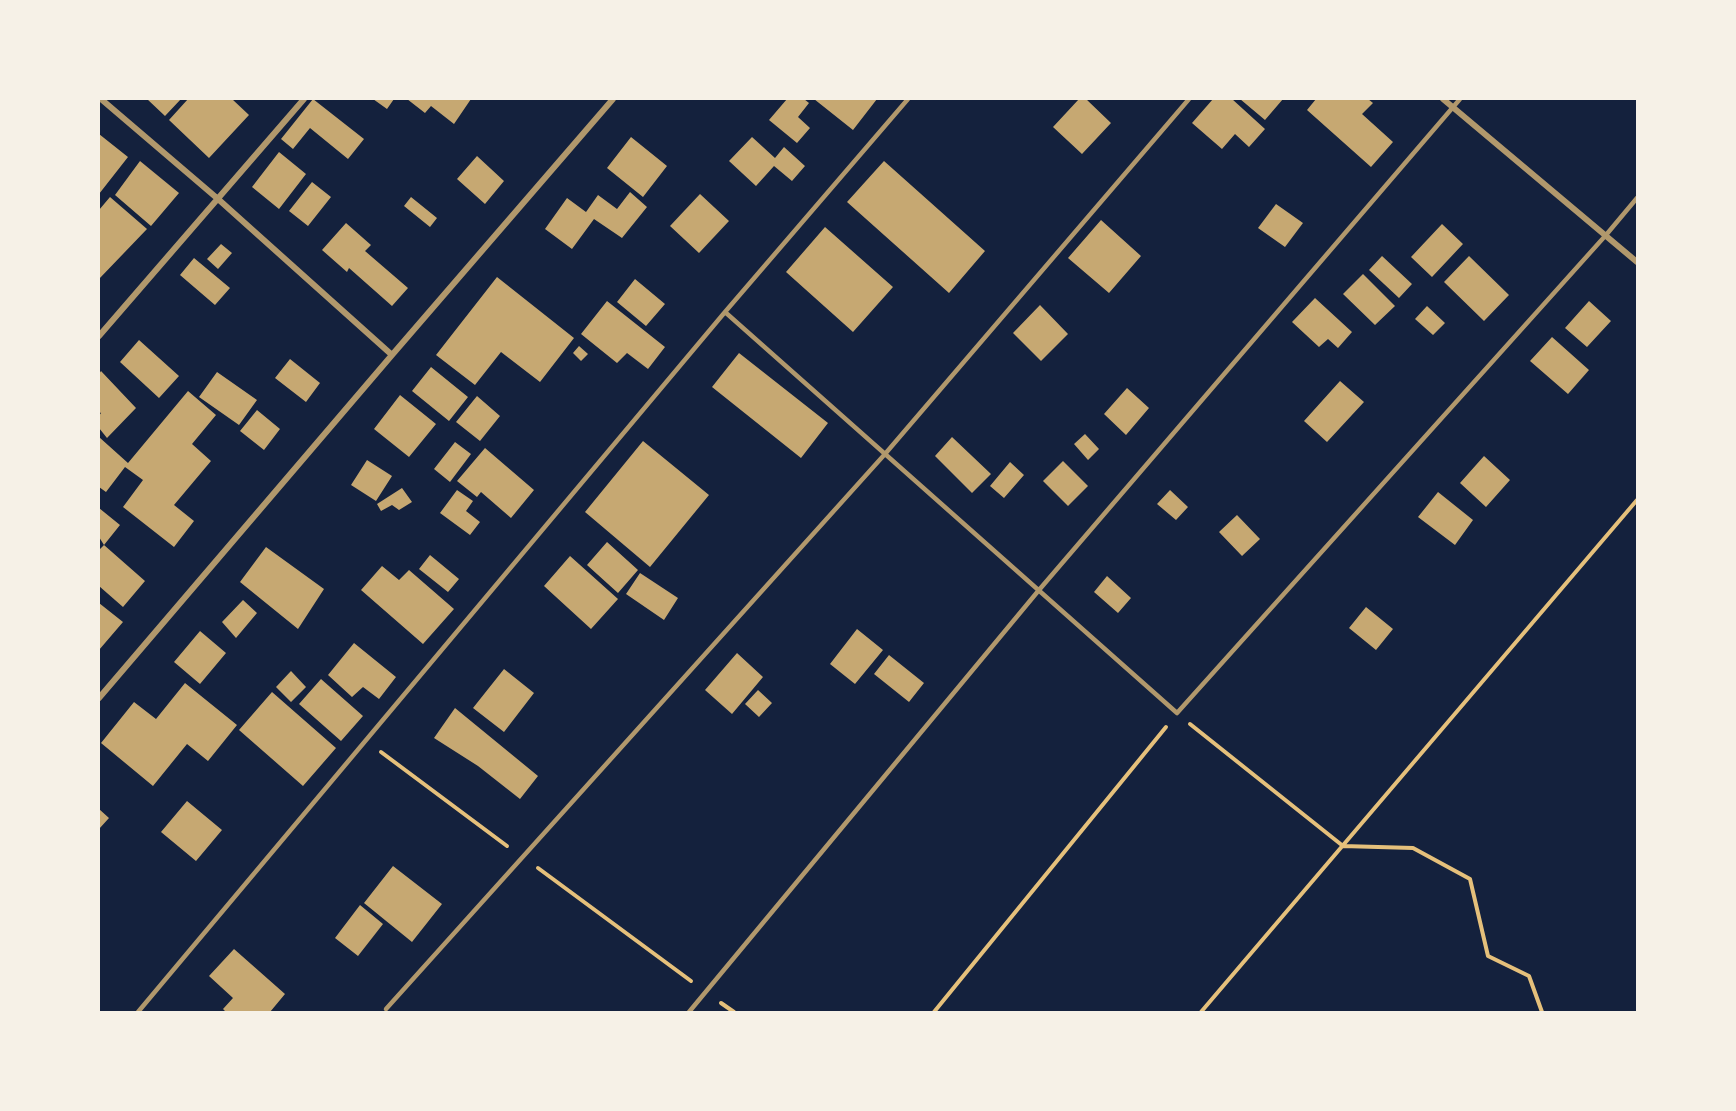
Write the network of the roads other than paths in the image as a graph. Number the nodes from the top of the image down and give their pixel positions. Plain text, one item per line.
1 (101, 99) edge
2 (304, 99) edge
3 (613, 99) edge
4 (908, 99) edge
5 (1189, 99) edge
6 (1443, 99) edge
7 (1460, 99) edge
8 (1452, 107) junction
9 (218, 198) junction
10 (1637, 198) edge
11 (1606, 235) junction
12 (1637, 262) edge
13 (725, 312) junction
14 (99, 336) edge
15 (392, 354) junction
16 (885, 454) junction
17 (1039, 590) junction
18 (99, 698) edge
19 (386, 1009) dead end
20 (138, 1012) edge
21 (689, 1012) edge

1 - 9 street
2 - 9 street
3 - 15 street
4 - 13 lane
5 - 16 lane
6 - 8 street
7 - 8 lane
8 - 11 street
8 - 17 lane
9 - 14 street
9 - 15 street
10 - 11 lane
11 - 12 street
11 - 17 lane
13 - 16 lane
13 - 20 lane
15 - 18 street
16 - 17 lane
16 - 19 lane
17 - 21 lane

